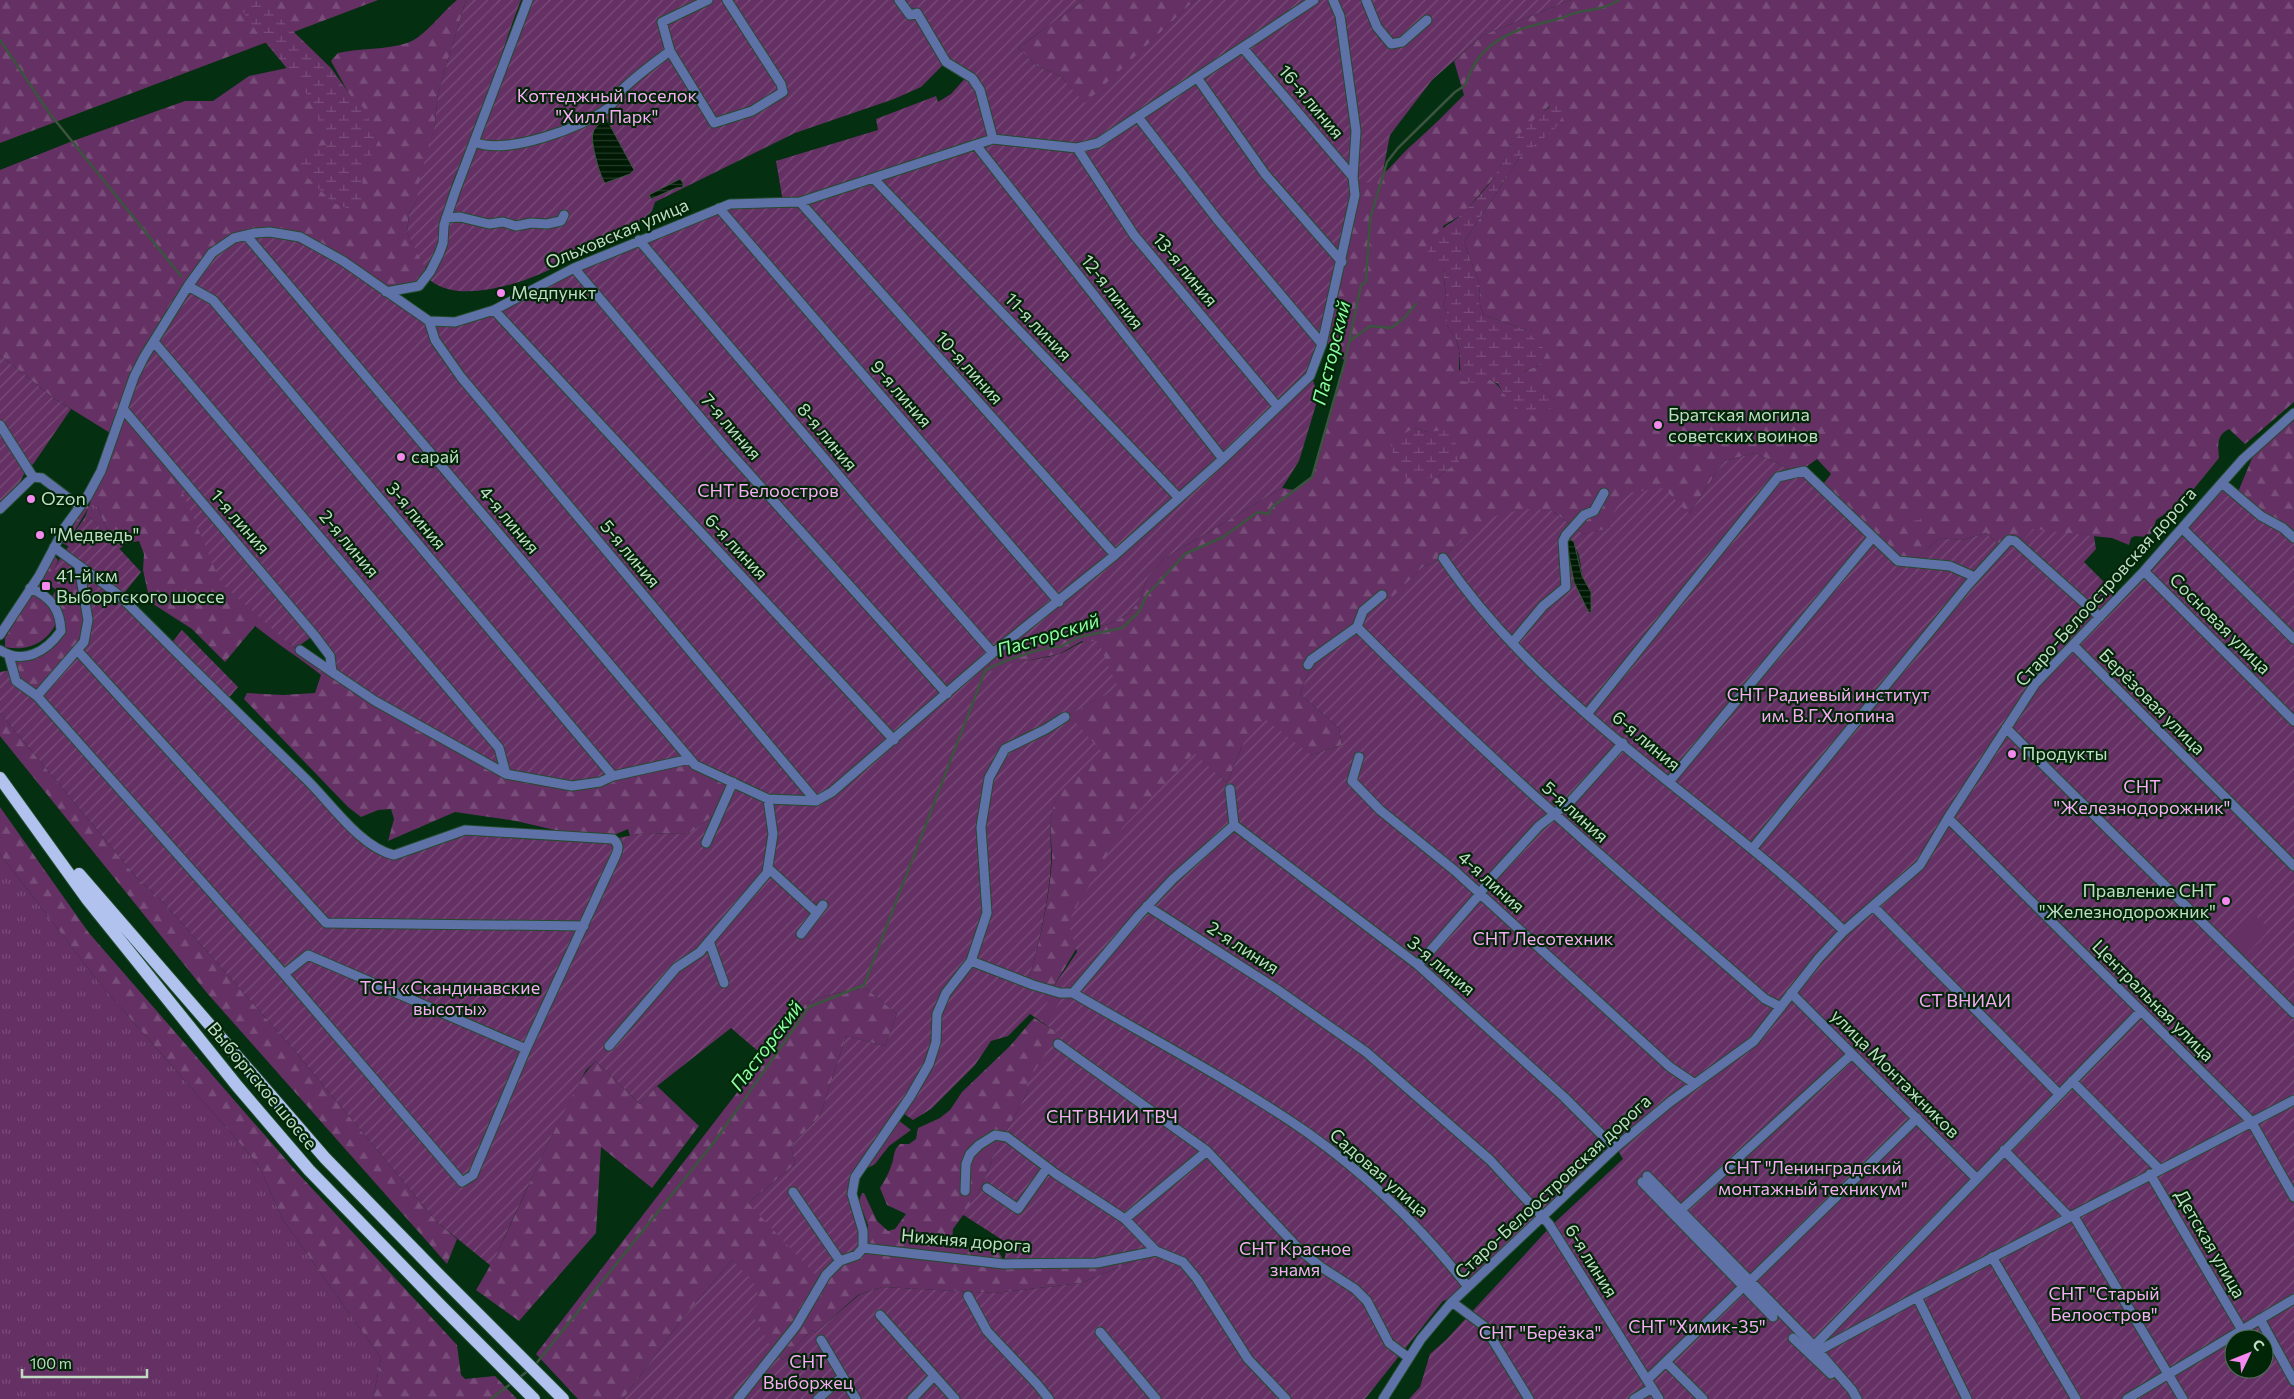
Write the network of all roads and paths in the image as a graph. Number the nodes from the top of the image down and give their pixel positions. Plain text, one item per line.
1 (528, 0) edge
2 (708, 0) edge
3 (727, 0) edge
4 (898, 0) edge
5 (1314, 0) edge
6 (1333, 0) edge
7 (1366, 0) edge
8 (1427, 20) dead end
9 (1244, 48) junction
10 (670, 51) junction
11 (1198, 79) junction
12 (1138, 117) junction
13 (993, 139) junction
14 (475, 142) junction
15 (976, 145) junction
16 (1077, 148) junction
17 (1353, 177) junction
18 (874, 179) junction
19 (800, 202) junction
20 (719, 208) junction
21 (564, 215) dead end
22 (446, 218) junction
23 (246, 235) junction
24 (639, 240) junction
25 (1342, 262) junction
26 (574, 268) junction
27 (188, 286) junction
28 (386, 292) junction
29 (494, 310) junction
30 (428, 321) junction
31 (154, 342) junction
32 (1322, 344) junction
33 (1277, 406) junction
34 (124, 410) junction
35 (2294, 413) edge
36 (0, 426) edge
37 (1223, 459) junction
38 (33, 477) junction
39 (2222, 483) junction
40 (1604, 493) dead end
41 (1179, 498) junction
42 (78, 506) junction
43 (0, 510) edge
44 (2182, 528) junction
45 (1872, 538) junction
46 (2294, 538) edge
47 (54, 547) junction
48 (1115, 555) junction
49 (1443, 558) dead end
50 (79, 566) junction
51 (2144, 571) junction
52 (1976, 577) junction
53 (30, 588) junction
54 (1382, 595) dead end
55 (1058, 602) junction
56 (2100, 617) junction
57 (1357, 627) junction
58 (0, 635) edge
59 (2294, 640) edge
60 (1513, 642) junction
61 (2072, 645) junction
62 (0, 650) edge
63 (300, 650) dead end
64 (78, 651) junction
65 (993, 653) junction
66 (9, 656) junction
67 (1308, 665) dead end
68 (332, 672) junction
69 (947, 694) junction
70 (37, 696) junction
71 (1588, 713) junction
72 (1065, 717) dead end
73 (2294, 722) edge
74 (2006, 728) junction
75 (894, 740) junction
76 (1623, 742) junction
77 (1359, 757) dead end
78 (690, 760) junction
79 (506, 774) junction
80 (613, 776) junction
81 (0, 778) edge
82 (733, 782) junction
83 (1669, 782) junction
84 (1230, 789) dead end
85 (768, 798) junction
86 (816, 801) junction
87 (1553, 815) junction
88 (1948, 818) junction
89 (31, 819) junction
90 (1234, 825) junction
91 (706, 843) dead end
92 (1752, 849) junction
93 (2294, 866) edge
94 (768, 868) junction
95 (1480, 894) junction
96 (823, 905) dead end
97 (1148, 906) junction
98 (1873, 906) junction
99 (817, 914) junction
100 (584, 926) junction
101 (1844, 931) junction
102 (801, 934) dead end
103 (709, 941) junction
104 (971, 961) junction
105 (1418, 965) junction
106 (284, 974) junction
107 (724, 983) dead end
108 (1074, 993) junction
109 (1790, 993) junction
110 (1781, 1006) junction
111 (2141, 1011) junction
112 (2294, 1013) edge
113 (1058, 1044) dead end
114 (609, 1046) dead end
115 (526, 1049) junction
116 (1852, 1054) junction
117 (2072, 1081) junction
118 (1695, 1084) junction
119 (2059, 1094) junction
120 (2294, 1100) edge
121 (1917, 1118) junction
122 (2251, 1121) junction
123 (1615, 1148) junction
124 (2004, 1150) junction
125 (1208, 1151) junction
126 (1047, 1168) junction
127 (2160, 1170) junction
128 (2150, 1174) junction
129 (1976, 1178) junction
130 (987, 1188) dead end
131 (965, 1191) dead end
132 (793, 1192) dead end
133 (2294, 1197) edge
134 (1681, 1210) junction
135 (2071, 1216) junction
136 (1543, 1217) junction
137 (1124, 1219) junction
138 (1145, 1242) junction
139 (863, 1248) junction
140 (1156, 1251) junction
141 (1143, 1253) junction
142 (1992, 1257) junction
143 (840, 1261) junction
144 (1746, 1284) junction
145 (1468, 1287) junction
146 (968, 1296) dead end
147 (1917, 1297) junction
148 (2294, 1299) edge
149 (1452, 1302) junction
150 (880, 1315) dead end
151 (1773, 1317) dead end
152 (2260, 1319) junction
153 (2241, 1329) edge
154 (2244, 1329) edge
155 (1100, 1332) dead end
156 (1793, 1338) dead end
157 (821, 1340) dead end
158 (2224, 1341) edge
159 (1815, 1350) junction
160 (1410, 1358) junction
161 (1666, 1362) junction
162 (2170, 1374) junction
163 (842, 1376) junction
164 (933, 1376) junction
165 (1834, 1377) dead end
166 (2294, 1381) edge
167 (1649, 1384) junction
168 (560, 1396) edge
169 (1386, 1398) edge
170 (534, 1399) edge
171 (738, 1399) edge
172 (818, 1399) edge
173 (856, 1399) edge
174 (912, 1399) edge
175 (955, 1399) edge
176 (1049, 1399) edge
177 (1156, 1399) edge
178 (1286, 1399) edge
179 (1529, 1399) edge
180 (1634, 1399) edge
181 (1659, 1399) edge
182 (1703, 1399) edge
183 (1857, 1399) edge
184 (1967, 1399) edge
185 (2076, 1399) edge
186 (2127, 1399) edge
187 (2183, 1399) edge

1 - 14 street
2 - 10 street
3 - 10 street
4 - 13 street
5 - 9 street
6 - 17 street
7 - 8 street
9 - 11 street
9 - 17 street, 16-я линия
10 - 14 street
11 - 12 street
11 - 25 street
12 - 16 street
12 - 32 street
13 - 15 street, Ольховская улица
13 - 16 street
14 - 22 street
15 - 18 street, Ольховская улица
15 - 37 street, 12-я линия
16 - 33 street, 13-я линия
17 - 25 street
18 - 19 street, Ольховская улица
18 - 41 street, 11-я линия
19 - 20 street, Ольховская улица
19 - 48 street, 10-я линия
20 - 24 street, Ольховская улица
20 - 55 street, 9-я линия
21 - 22 street
22 - 28 street
23 - 27 street
23 - 28 street
23 - 78 street, 4-я линия
24 - 26 street, Ольховская улица
24 - 65 street, 8-я линия
25 - 32 street
26 - 29 street, Ольховская улица
26 - 69 street, 7-я линия
27 - 31 street
27 - 80 street, 3-я линия
28 - 30 street
29 - 30 street, Ольховская улица
29 - 75 street, 6-я линия
30 - 86 street, 5-я линия
31 - 34 street
31 - 79 street, 2-я линия
32 - 33 street
33 - 37 street
34 - 42 street
34 - 68 street, 1-я линия
35 - 39 street, Старо-Белоостровская дорога
36 - 38 street
37 - 41 street
38 - 42 street
38 - 43 street
39 - 44 street, Старо-Белоостровская дорога
39 - 46 street
40 - 60 street
41 - 48 street
42 - 47 street
44 - 51 street, Старо-Белоостровская дорога
44 - 59 street
45 - 52 street
45 - 71 street
45 - 83 street
47 - 50 street
47 - 53 street
48 - 55 street
49 - 60 street, 6-я линия
50 - 64 street
50 - 100 street
51 - 56 street, Старо-Белоостровская дорога
51 - 73 street, Сосновая улица
52 - 56 street
52 - 92 street
53 - 58 street
53 - 66 street
54 - 57 street
55 - 65 street
56 - 61 street, Старо-Белоостровская дорога
57 - 67 street
57 - 87 street, 5-я линия
60 - 71 street, 6-я линия
61 - 74 street, Старо-Белоостровская дорога
61 - 93 street, Берёзовая улица
62 - 66 street
63 - 68 street
64 - 70 street
64 - 100 street
65 - 69 street
66 - 70 street
68 - 79 street
69 - 75 street
70 - 106 street
71 - 76 street, 6-я линия
72 - 104 street
74 - 88 street, Старо-Белоостровская дорога
74 - 112 street
75 - 86 street
76 - 83 street, 6-я линия
76 - 87 street
77 - 95 street, 4-я линия
78 - 80 street
78 - 82 street, 4-я линия
79 - 80 street
81 - 89 main road, Выборгское шоссе
82 - 85 street, 4-я линия
82 - 91 street
83 - 92 street, 6-я линия
84 - 90 street
85 - 86 street
85 - 94 street
87 - 95 street
87 - 110 street, 5-я линия
88 - 98 street, Старо-Белоостровская дорога
88 - 111 street, Центральная улица
89 - 168 main road, Выборгское шоссе
89 - 170 main road, Выборгское шоссе
90 - 97 street
90 - 105 street, 3-я линия
92 - 101 street, 6-я линия
94 - 99 street
94 - 103 street
95 - 105 street
95 - 118 street, 4-я линия
96 - 99 street
97 - 108 street
97 - 136 street, 2-я линия
98 - 101 street, Старо-Белоостровская дорога
98 - 119 street
99 - 102 street
100 - 115 street
101 - 109 street, Старо-Белоостровская дорога
103 - 107 street
103 - 114 street
104 - 108 street
104 - 139 street
105 - 123 street, 3-я линия
106 - 115 street
106 - 115 street
108 - 145 street, Садовая улица
109 - 110 street, Старо-Белоостровская дорога
109 - 116 street, улица Монтажников
110 - 118 street, Старо-Белоостровская дорога
111 - 117 street
111 - 122 street, Центральная улица
113 - 125 street
116 - 121 street, улица Монтажников
116 - 134 street
117 - 119 street
117 - 127 street
118 - 123 street, Старо-Белоостровская дорога
119 - 124 street
120 - 122 street
121 - 129 street, улица Монтажников
121 - 144 street
122 - 127 street
122 - 133 street, Центральная улица
123 - 136 street, Старо-Белоостровская дорога
124 - 129 street
124 - 135 street
125 - 137 street
125 - 160 street
126 - 130 street
126 - 131 street
126 - 137 street
127 - 128 street
128 - 135 street
128 - 153 street, Детская улица
129 - 159 street
132 - 143 street
134 - 144 street
134 - 144 street
135 - 142 street
135 - 162 street
136 - 145 street, Старо-Белоостровская дорога
136 - 167 street, 6-я линия
137 - 138 street
138 - 140 street
138 - 141 street
139 - 141 street, Нижняя дорога
139 - 143 street
140 - 141 street, Нижняя дорога
140 - 178 street
142 - 147 street
142 - 185 street
143 - 171 street
144 - 151 street
144 - 159 street
144 - 161 street
145 - 149 street, Старо-Белоостровская дорога
146 - 176 street
147 - 159 street
147 - 184 street
148 - 152 street
149 - 160 street, Старо-Белоостровская дорога
149 - 179 street
150 - 164 street
152 - 154 street
152 - 166 street
155 - 177 street
156 - 159 street
157 - 163 street
158 - 162 street
159 - 165 street
159 - 183 street
160 - 169 street, Старо-Белоостровская дорога
161 - 167 street
161 - 182 street
162 - 186 street
162 - 187 street
163 - 172 street
163 - 173 street
164 - 174 street
164 - 175 street
167 - 180 street
167 - 181 street, 6-я линия

